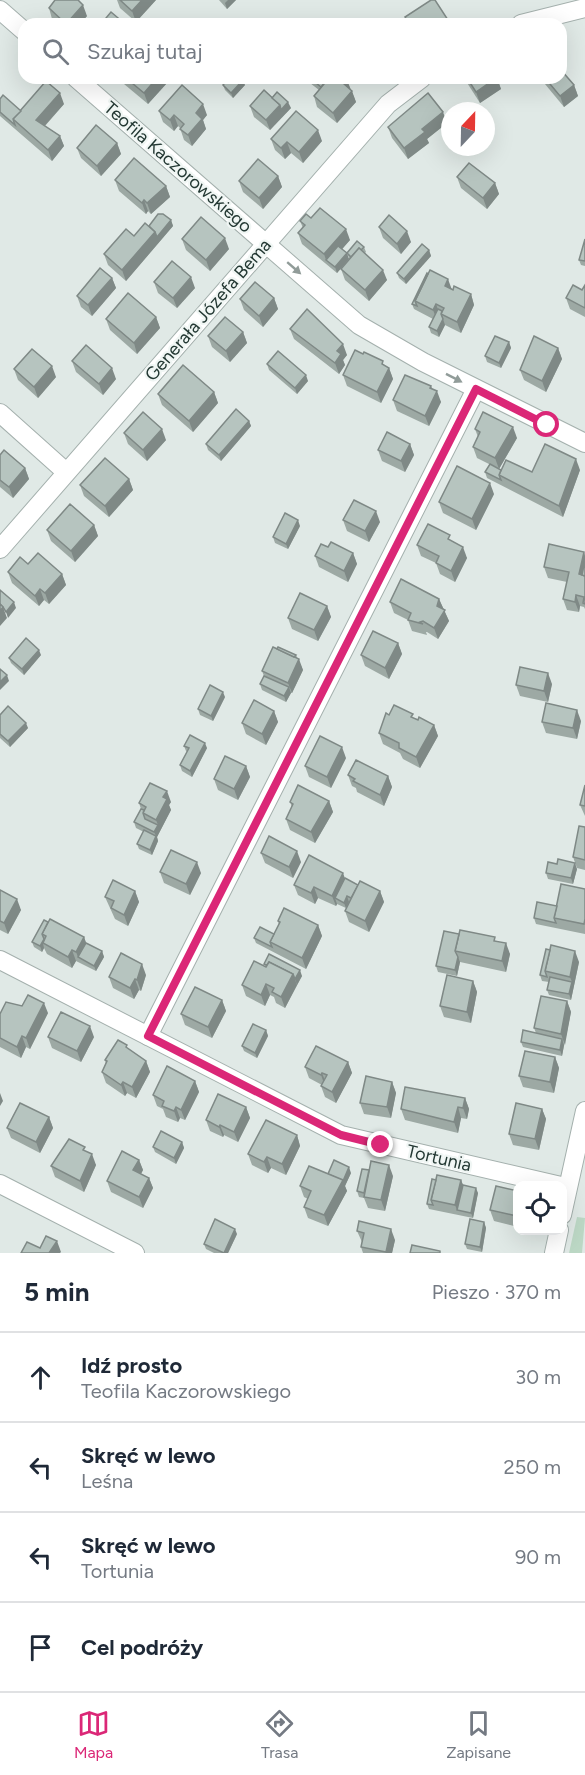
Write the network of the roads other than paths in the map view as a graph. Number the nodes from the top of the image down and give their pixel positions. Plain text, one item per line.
1 (7, 0) edge
2 (585, 8) edge
3 (0, 9) edge
4 (544, 18) edge
5 (18, 26) edge
6 (83, 84) edge
7 (414, 84) edge
8 (266, 244) junction
9 (476, 389) junction
10 (0, 413) edge
11 (585, 443) edge
12 (66, 472) junction
13 (0, 549) edge
14 (0, 960) edge
15 (148, 1036) junction
16 (585, 1111) edge
17 (0, 1184) edge
18 (569, 1188) edge
19 (558, 1235) edge
20 (135, 1253) edge
21 (554, 1253) edge

1 - 3 street
2 - 4 street
3 - 5 street
6 - 8 street, Teofila Kaczorowskiego
7 - 8 street, Generała Józefa Bema
8 -> 9 street, Teofila Kaczorowskiego
8 - 12 street, Generała Józefa Bema
9 - 11 street, Teofila Kaczorowskiego
9 - 15 street
10 - 12 street
12 - 13 street, Generała Józefa Bema
14 - 15 street, Tortunia
15 - 18 street, Tortunia
16 - 18 street
17 - 20 street
19 - 21 street

